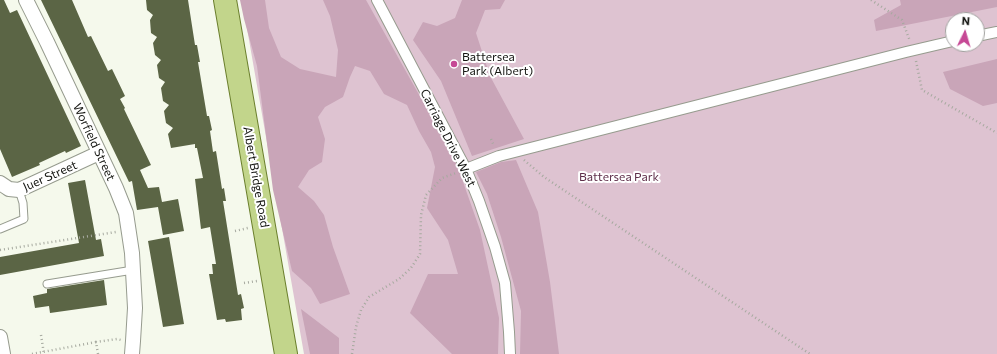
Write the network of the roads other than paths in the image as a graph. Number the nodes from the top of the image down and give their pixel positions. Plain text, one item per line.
1 (26, 0) edge
2 (225, 0) edge
3 (377, 0) edge
4 (997, 32) edge
5 (985, 34) edge
6 (945, 43) edge
7 (99, 153) junction
8 (466, 169) junction
9 (0, 183) edge
10 (19, 190) junction
11 (0, 229) edge
12 (133, 270) junction
13 (47, 284) dead end
14 (0, 336) edge
15 (132, 347) edge
16 (3, 354) edge
17 (286, 354) edge
18 (510, 354) edge

1 - 7 street, Worfield Street
2 - 17 main road, Albert Bridge Road
3 - 8 street, Carriage Drive West
4 - 5 street
6 - 8 street
7 - 10 street, Juer Street
7 - 12 street, Worfield Street
8 - 18 street, Carriage Drive West
9 - 10 street, Juer Street
10 - 11 lane
12 - 13 lane
12 - 15 street, Worfield Street
14 - 16 street

